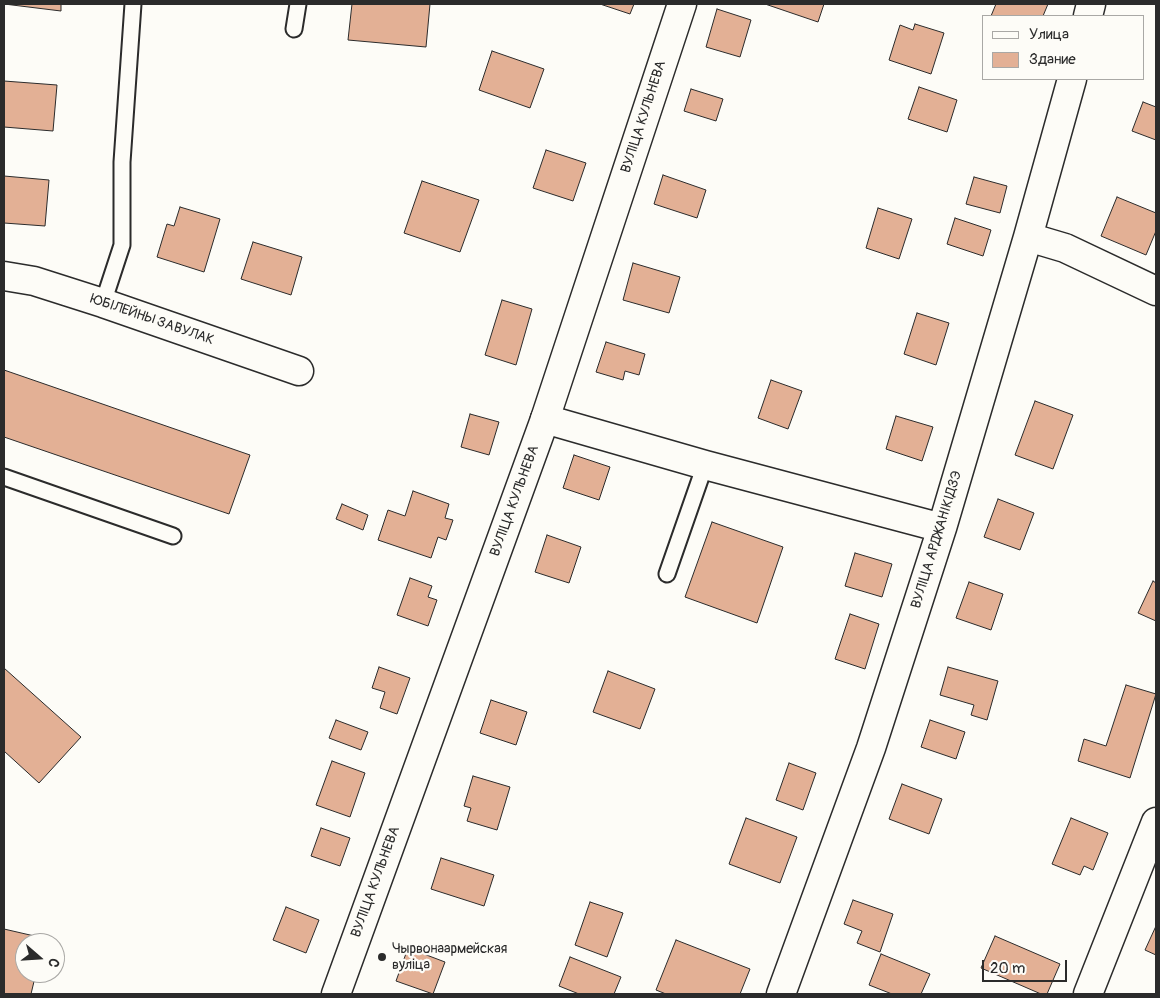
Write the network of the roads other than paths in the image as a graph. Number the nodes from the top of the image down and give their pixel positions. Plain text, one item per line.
1 (134, 4) edge
2 (298, 4) edge
3 (682, 4) edge
4 (294, 29) dead end
5 (1072, 80) edge
6 (1028, 237) junction
7 (4, 276) edge
8 (1156, 291) edge
9 (103, 303) junction
10 (299, 371) dead end
11 (544, 419) junction
12 (705, 465) junction
13 (4, 477) edge
14 (942, 528) junction
15 (173, 536) dead end
16 (667, 574) dead end
17 (1156, 822) edge
18 (336, 994) edge
19 (781, 994) edge
20 (1088, 994) edge

1 - 9 lane
2 - 4 lane
3 - 11 street, ВУЛІЦА КУЛЬНЕВА
5 - 6 street, ВУЛІЦА АРДЖАНІКІДЗЭ
6 - 8 street
6 - 14 street, ВУЛІЦА АРДЖАНІКІДЗЭ
7 - 9 street, ЮБІЛЕЙНЫ ЗАВУЛАК
9 - 10 street, ЮБІЛЕЙНЫ ЗАВУЛАК
11 - 12 street
11 - 18 street, ВУЛІЦА КУЛЬНЕВА
12 - 14 street
12 - 16 lane
13 - 15 lane
14 - 19 street, ВУЛІЦА АРДЖАНІКІДЗЭ
17 - 20 street

